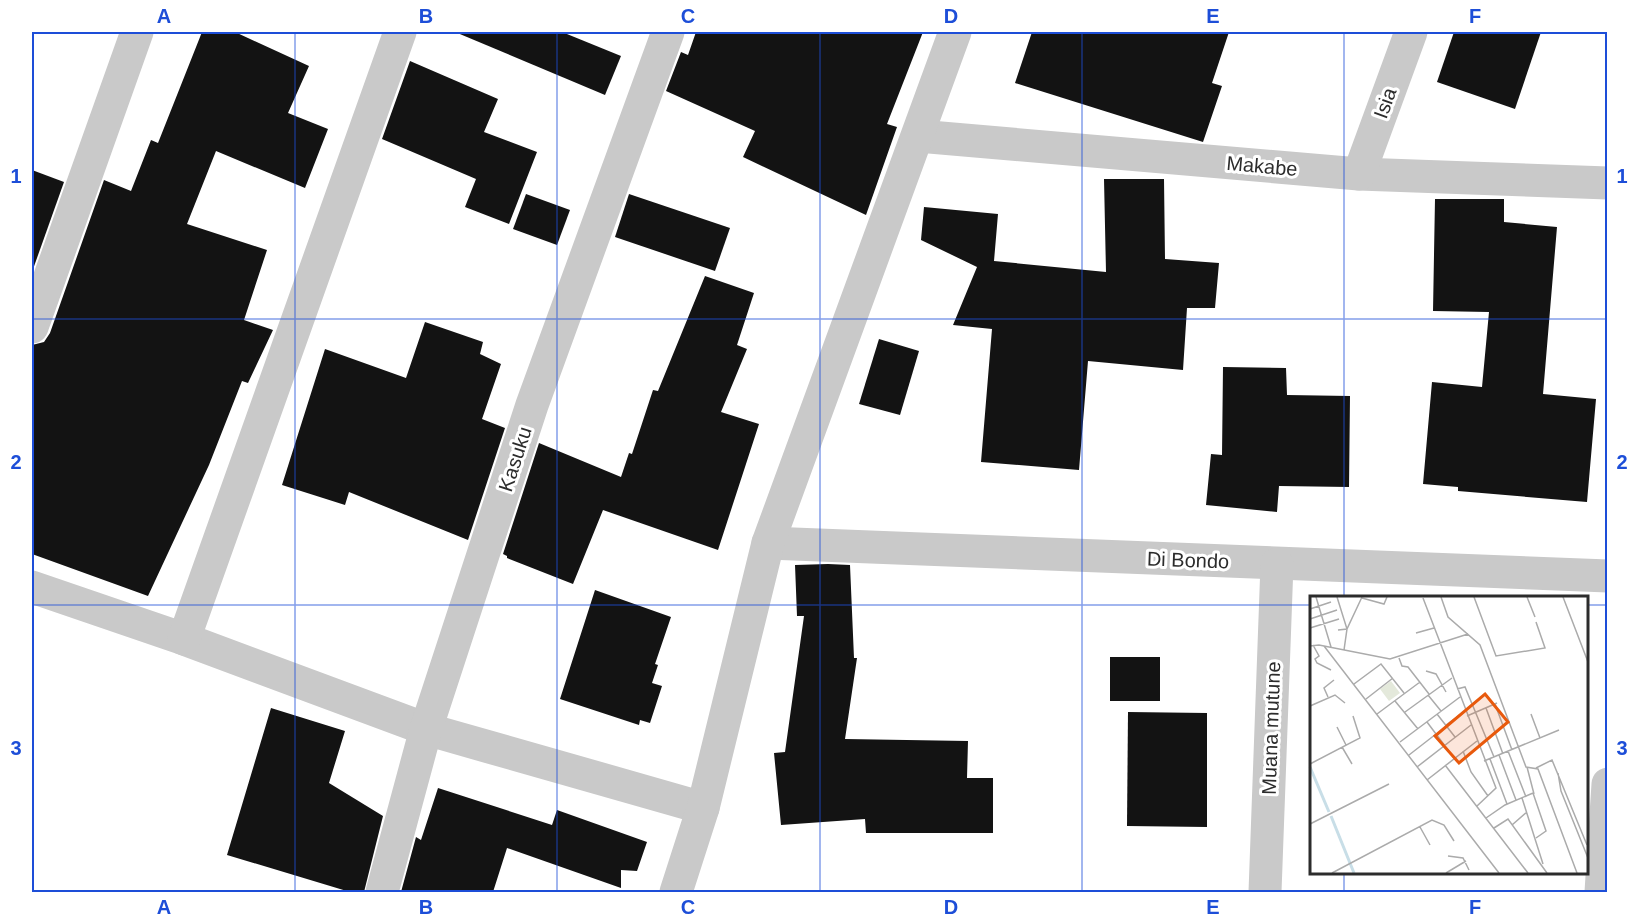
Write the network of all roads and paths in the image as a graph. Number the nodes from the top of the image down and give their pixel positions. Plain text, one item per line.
1 (137, 32) edge
2 (400, 32) edge
3 (668, 32) edge
4 (955, 32) edge
5 (1411, 32) edge
6 (918, 136) junction
7 (1359, 174) junction
8 (1608, 183) edge
9 (32, 327) edge
10 (768, 543) junction
11 (1277, 564) junction
12 (1608, 576) edge
13 (32, 587) edge
14 (184, 639) junction
15 (426, 729) junction
16 (1608, 784) edge
17 (703, 808) junction
18 (382, 892) edge
19 (676, 892) edge
20 (1265, 892) edge
21 (1601, 892) edge

1 - 9 street
2 - 14 street
3 - 15 street, Kasuku
4 - 6 street
5 - 7 street, Isia
6 - 7 street, Makabe
6 - 10 street
7 - 8 street, Makabe
10 - 11 street, Di Bondo
10 - 17 street
11 - 12 street, Di Bondo
11 - 20 street, Muana mutune
13 - 14 street
14 - 15 street
15 - 17 street
15 - 18 street, Kasuku
16 - 21 street
17 - 19 street

